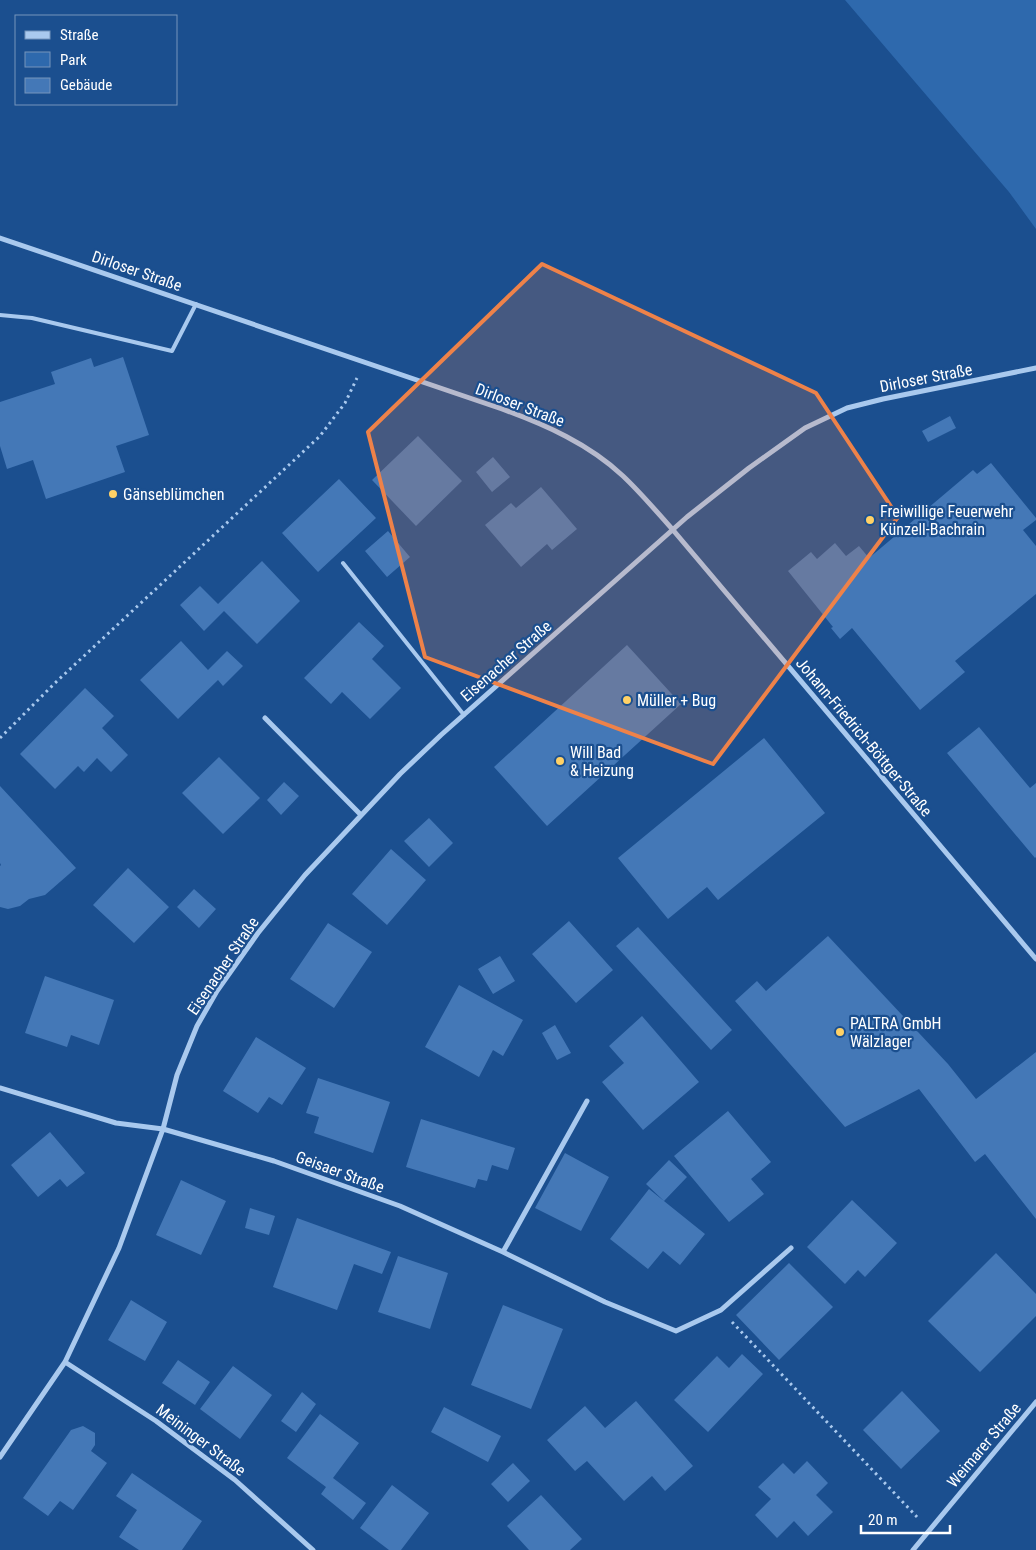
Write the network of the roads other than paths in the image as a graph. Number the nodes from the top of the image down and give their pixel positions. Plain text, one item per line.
1 (0, 238) edge
2 (196, 304) junction
3 (0, 315) edge
4 (1036, 368) edge
5 (673, 530) junction
6 (343, 563) dead end
7 (464, 715) junction
8 (266, 718) dead end
9 (361, 815) junction
10 (1036, 959) edge
11 (0, 1088) edge
12 (587, 1101) dead end
13 (163, 1130) junction
14 (792, 1248) dead end
15 (503, 1252) junction
16 (65, 1362) junction
17 (1036, 1402) edge
18 (0, 1456) edge
19 (313, 1550) edge
20 (913, 1550) edge

1 - 2 street, Dirloser Straße
2 - 3 lane
2 - 5 street, Dirloser Straße
4 - 5 street, Dirloser Straße
5 - 7 street, Eisenacher Straße
5 - 10 street, Johann-Friedrich-Böttger-Straße
6 - 7 lane
7 - 9 street, Eisenacher Straße
8 - 9 street
9 - 13 street, Eisenacher Straße
11 - 13 street
12 - 15 street
13 - 15 street, Geisaer Straße
13 - 16 street, Eisenacher Straße
14 - 15 street, Geisaer Straße
16 - 18 street, Eisenacher Straße
16 - 19 street, Meininger Straße
17 - 20 street, Weimarer Straße

